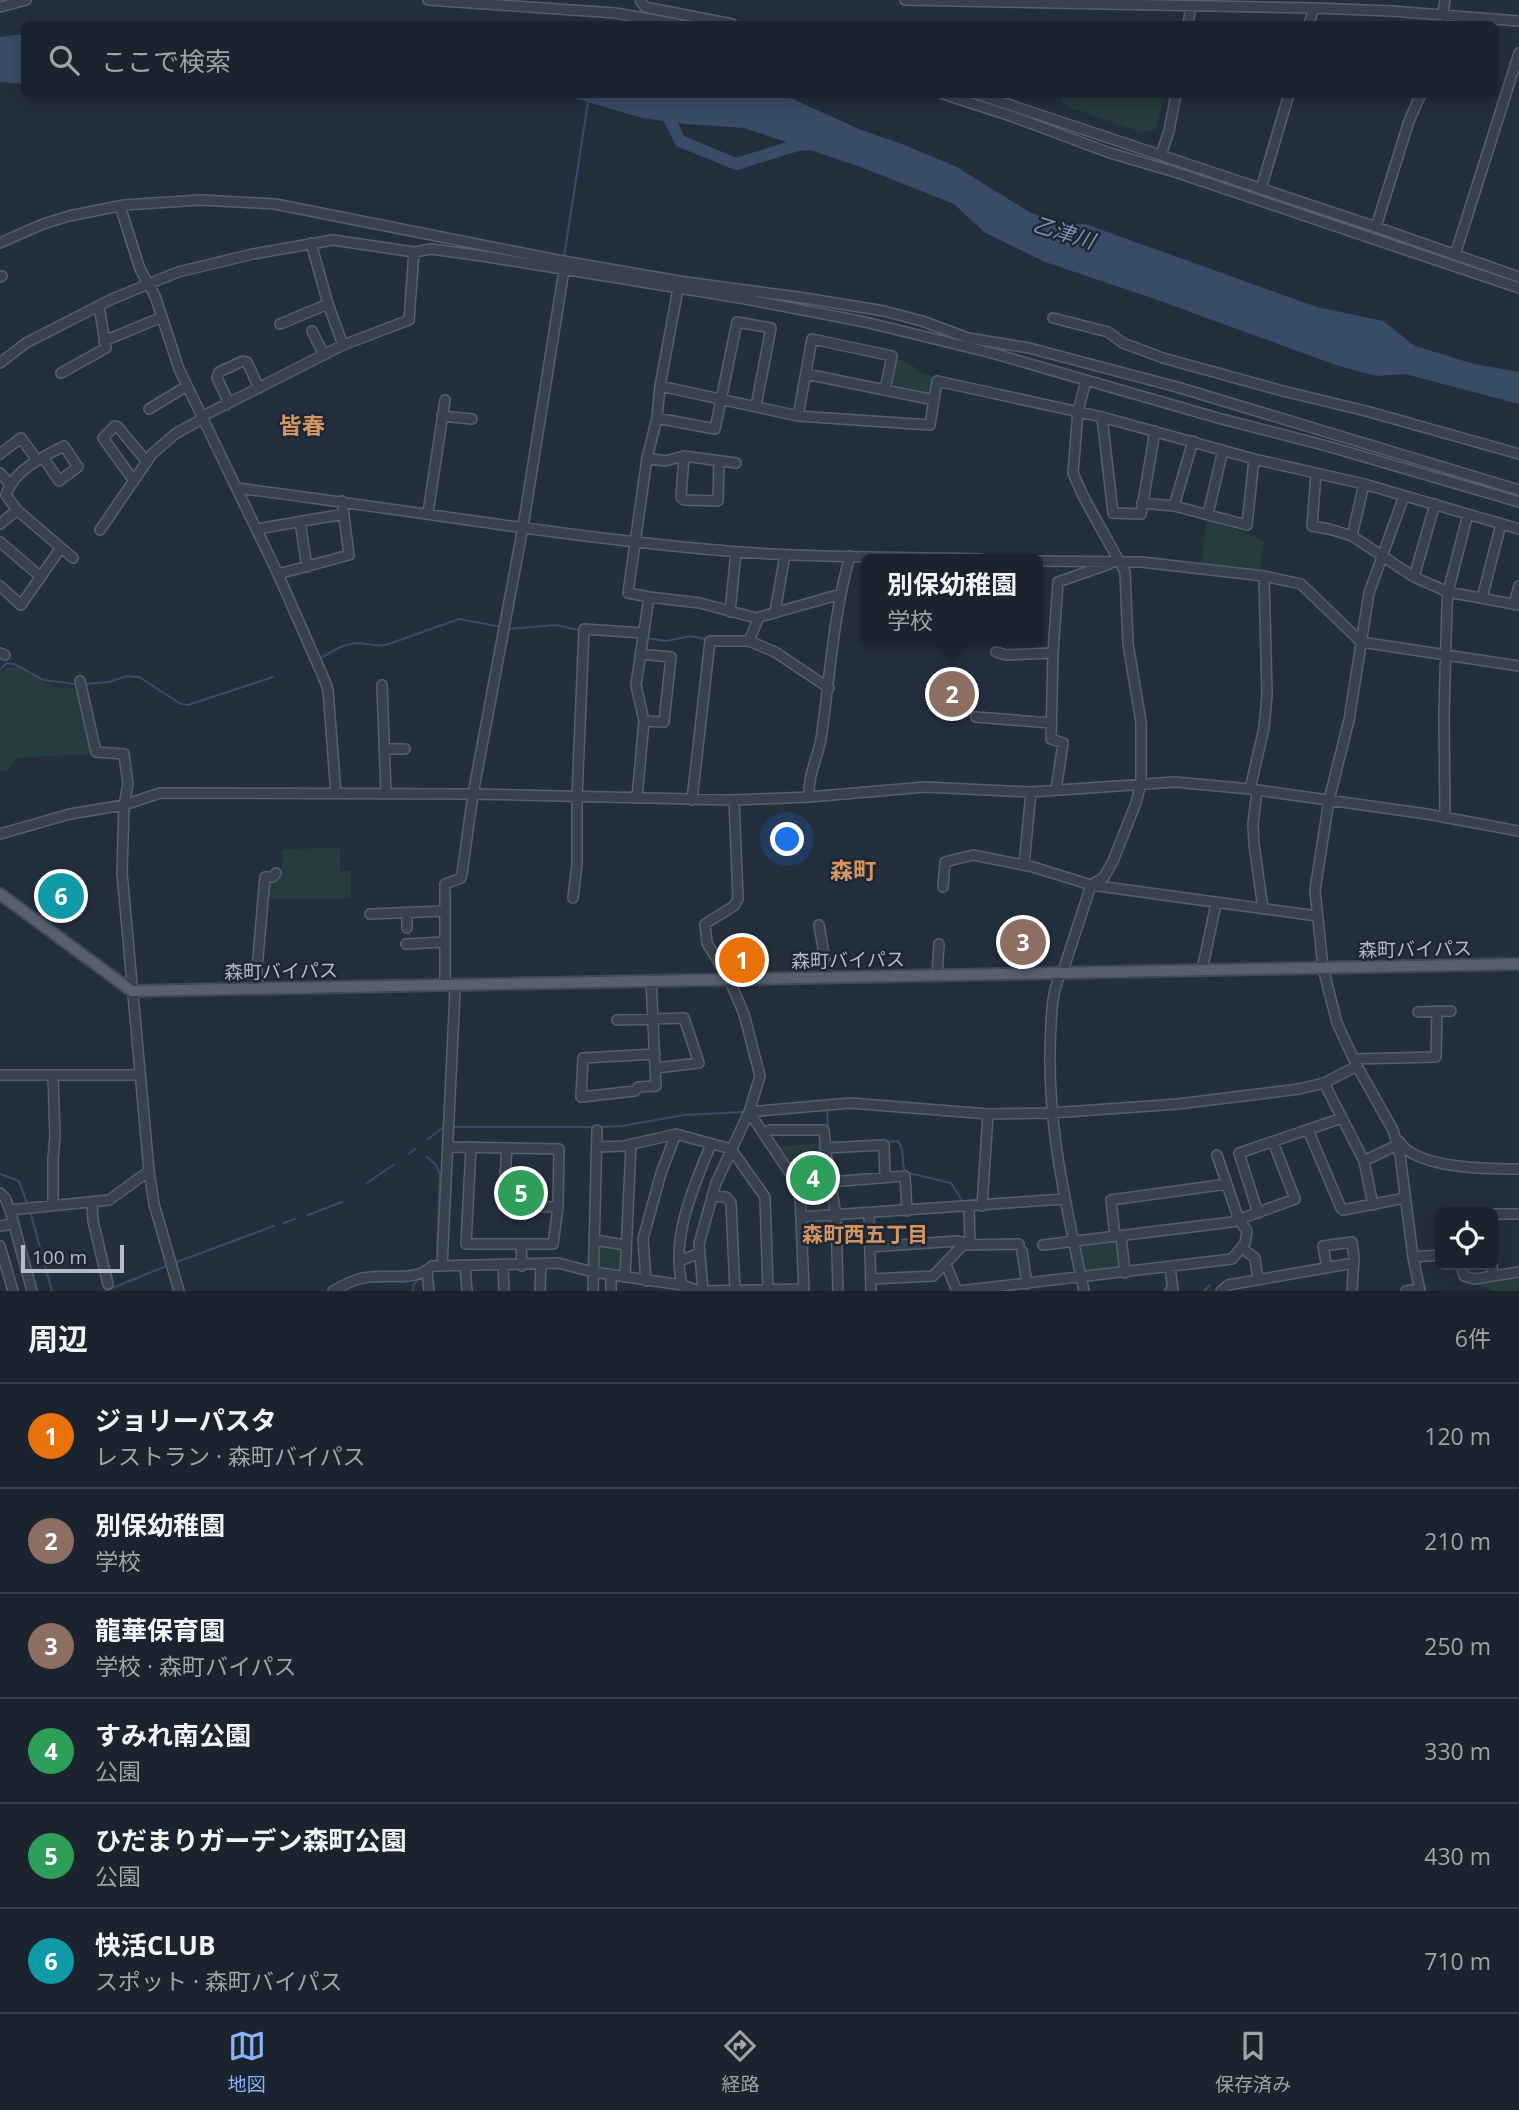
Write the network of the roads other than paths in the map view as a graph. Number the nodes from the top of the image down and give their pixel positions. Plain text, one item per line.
1 (428, 0) edge
2 (640, 0) edge
3 (905, 0) edge
4 (1445, 0) edge
5 (25, 1) edge
6 (1191, 6) junction
7 (0, 7) edge
8 (1314, 8) junction
9 (1442, 20) edge
10 (660, 21) edge
11 (717, 21) edge
12 (1188, 21) edge
13 (1310, 21) edge
14 (1519, 21) edge
15 (1519, 53) edge
16 (955, 98) edge
17 (989, 98) edge
18 (1175, 98) edge
19 (1288, 98) edge
20 (1419, 98) edge
21 (1161, 155) junction
22 (1261, 189) junction
23 (120, 206) junction
24 (1376, 227) junction
25 (452, 239) junction
26 (0, 243) edge
27 (311, 243) junction
28 (414, 252) junction
29 (1455, 255) junction
30 (482, 256) junction
31 (564, 270) junction
32 (1519, 278) edge
33 (148, 284) junction
34 (1519, 288) edge
35 (678, 289) junction
36 (328, 303) junction
37 (99, 306) junction
38 (162, 317) junction
39 (1053, 318) dead end
40 (280, 324) dead end
41 (312, 331) dead end
42 (104, 341) junction
43 (343, 345) junction
44 (324, 355) junction
45 (0, 363) edge
46 (61, 373) dead end
47 (806, 374) junction
48 (1086, 381) junction
49 (187, 386) junction
50 (660, 386) junction
51 (259, 388) junction
52 (885, 390) junction
53 (720, 399) junction
54 (445, 400) dead end
55 (934, 400) junction
56 (226, 405) junction
57 (757, 407) junction
58 (149, 409) dead end
59 (1078, 411) junction
60 (442, 416) junction
61 (798, 416) junction
62 (1102, 417) junction
63 (202, 418) junction
64 (657, 418) junction
65 (472, 419) dead end
66 (1155, 430) junction
67 (1193, 441) junction
68 (1223, 450) junction
69 (0, 454) edge
70 (1519, 454) edge
71 (684, 456) junction
72 (647, 457) junction
73 (1254, 459) junction
74 (719, 461) junction
75 (147, 462) junction
76 (736, 464) dead end
77 (0, 473) edge
78 (1316, 474) junction
79 (134, 481) junction
80 (9, 483) junction
81 (1364, 484) junction
82 (237, 488) junction
83 (1519, 490) edge
84 (1404, 496) junction
85 (342, 501) junction
86 (1519, 502) edge
87 (1142, 503) junction
88 (1435, 504) junction
89 (1174, 506) junction
90 (17, 510) junction
91 (428, 513) junction
92 (344, 514) junction
93 (1208, 514) junction
94 (1468, 514) junction
95 (300, 522) junction
96 (0, 524) edge
97 (1501, 524) junction
98 (523, 527) junction
99 (257, 529) junction
100 (1519, 529) edge
101 (100, 530) dead end
102 (1352, 536) junction
103 (635, 540) junction
104 (0, 542) edge
105 (60, 549) junction
106 (736, 552) junction
107 (785, 555) junction
108 (850, 555) junction
109 (861, 555) edge
110 (72, 558) dead end
111 (1382, 558) junction
112 (1043, 561) edge
113 (1118, 562) junction
114 (307, 567) junction
115 (278, 574) junction
116 (1264, 576) junction
117 (41, 577) junction
118 (1414, 577) junction
119 (0, 586) edge
120 (1519, 586) edge
121 (1448, 592) junction
122 (841, 594) junction
123 (649, 597) junction
124 (1482, 598) junction
125 (1516, 605) edge
126 (730, 612) junction
127 (775, 612) junction
128 (759, 617) junction
129 (643, 633) junction
130 (749, 641) junction
131 (1361, 642) junction
132 (996, 652) dead end
133 (1053, 653) junction
134 (640, 654) junction
135 (1445, 654) junction
136 (1519, 666) edge
137 (81, 683) dead end
138 (382, 685) dead end
139 (829, 688) junction
140 (976, 717) dead end
141 (644, 721) junction
142 (1051, 723) junction
143 (384, 749) junction
144 (405, 749) dead end
145 (1140, 783) junction
146 (1056, 790) junction
147 (1254, 790) junction
148 (386, 793) junction
149 (1031, 793) junction
150 (336, 794) junction
151 (472, 794) junction
152 (577, 797) junction
153 (809, 797) junction
154 (637, 798) junction
155 (692, 800) junction
156 (734, 800) junction
157 (1329, 800) junction
158 (124, 805) junction
159 (1445, 817) junction
160 (1519, 831) edge
161 (0, 834) edge
162 (1024, 865) junction
163 (276, 873) dead end
164 (1091, 886) junction
165 (943, 887) dead end
166 (0, 894) edge
167 (573, 898) dead end
168 (1216, 904) junction
169 (1263, 909) junction
170 (444, 911) junction
171 (407, 912) junction
172 (370, 914) dead end
173 (1317, 916) junction
174 (819, 925) dead end
175 (407, 928) dead end
176 (444, 942) junction
177 (407, 944) dead end
178 (939, 944) dead end
179 (1519, 964) edge
180 (1323, 968) junction
181 (1202, 970) junction
182 (937, 975) junction
183 (1058, 976) junction
184 (828, 978) junction
185 (729, 979) junction
186 (651, 981) junction
187 (449, 985) junction
188 (258, 989) junction
189 (132, 991) junction
190 (1437, 1011) junction
191 (1451, 1011) dead end
192 (1418, 1012) dead end
193 (653, 1019) junction
194 (617, 1020) dead end
195 (654, 1054) junction
196 (1356, 1062) junction
197 (655, 1068) junction
198 (0, 1075) edge
199 (53, 1075) junction
200 (140, 1075) junction
201 (1324, 1083) junction
202 (749, 1112) junction
203 (1051, 1113) junction
204 (988, 1114) junction
205 (1342, 1118) junction
206 (597, 1130) dead end
207 (1308, 1130) junction
208 (1393, 1130) junction
209 (676, 1134) junction
210 (764, 1134) junction
211 (1273, 1142) junction
212 (631, 1144) junction
213 (711, 1144) junction
214 (1397, 1145) junction
215 (448, 1147) junction
216 (471, 1147) junction
217 (597, 1147) junction
218 (825, 1147) junction
219 (507, 1148) junction
220 (731, 1149) junction
221 (1217, 1155) dead end
222 (1364, 1161) junction
223 (1519, 1169) edge
224 (149, 1171) junction
225 (885, 1177) junction
226 (830, 1182) junction
227 (1227, 1184) junction
228 (0, 1193) edge
229 (712, 1196) junction
230 (1405, 1198) junction
231 (1065, 1199) junction
232 (92, 1202) junction
233 (52, 1205) junction
234 (1373, 1205) junction
235 (982, 1206) junction
236 (558, 1207) junction
237 (969, 1207) junction
238 (10, 1210) junction
239 (907, 1211) junction
240 (1258, 1213) junction
241 (869, 1214) junction
242 (1498, 1214) edge
243 (1519, 1214) edge
244 (836, 1216) junction
245 (801, 1217) junction
246 (1239, 1220) junction
247 (13, 1224) junction
248 (0, 1226) edge
249 (1118, 1236) junction
250 (594, 1240) junction
251 (1074, 1242) junction
252 (521, 1244) junction
253 (970, 1244) junction
254 (626, 1245) junction
255 (1043, 1245) dead end
256 (0, 1246) edge
257 (870, 1247) junction
258 (1242, 1248) junction
259 (699, 1253) junction
260 (1435, 1255) edge
261 (1413, 1257) junction
262 (680, 1261) junction
263 (1354, 1264) junction
264 (541, 1265) junction
265 (442, 1266) junction
266 (465, 1266) junction
267 (503, 1266) junction
268 (522, 1266) junction
269 (947, 1267) dead end
270 (1170, 1267) junction
271 (1327, 1268) junction
272 (1462, 1270) edge
273 (1492, 1270) edge
274 (427, 1271) junction
275 (593, 1272) junction
276 (1519, 1272) edge
277 (1125, 1273) junction
278 (611, 1275) junction
279 (1493, 1276) junction
280 (625, 1277) junction
281 (1082, 1278) junction
282 (871, 1279) junction
283 (1258, 1280) junction
284 (108, 1284) dead end
285 (648, 1284) edge
286 (1027, 1284) junction
287 (349, 1287) edge
288 (683, 1288) edge
289 (735, 1290) edge
290 (768, 1290) edge
291 (804, 1290) edge
292 (982, 1290) edge
293 (1419, 1290) edge
294 (13, 1291) edge
295 (32, 1291) edge
296 (179, 1291) edge
297 (332, 1291) edge
298 (429, 1291) edge
299 (467, 1291) edge
300 (504, 1291) edge
301 (540, 1291) edge
302 (593, 1291) edge
303 (611, 1291) edge
304 (703, 1291) edge
305 (838, 1291) edge
306 (871, 1291) edge
307 (958, 1291) edge
308 (1084, 1291) edge
309 (1170, 1291) edge
310 (1221, 1291) edge
311 (1352, 1291) edge
312 (1406, 1291) edge

1 - 10 street
2 - 11 street
3 - 6 street
4 - 9 street
5 - 7 street
6 - 8 street
6 - 12 street
8 - 9 street
8 - 13 street
9 - 14 street
15 - 29 street
16 - 34 street
17 - 21 street
18 - 21 street
19 - 22 street
20 - 24 street
21 - 22 street
22 - 24 street
23 - 25 street
23 - 26 street
23 - 33 street
24 - 29 street
25 - 30 street
25 - 83 street
27 - 28 street
27 - 33 street
27 - 36 street
28 - 30 street
28 - 43 street
29 - 32 street
30 - 31 street
31 - 35 street
31 - 98 street
33 - 37 street
33 - 38 street
35 - 48 street
35 - 50 street
36 - 40 street
36 - 43 street
37 - 42 street
37 - 45 street
38 - 42 street
38 - 49 street
39 - 70 street
41 - 44 street
42 - 46 street
43 - 44 street
44 - 51 street
47 - 52 street
47 - 52 street
47 - 61 street
48 - 59 street
48 - 86 street
49 - 58 street
49 - 63 street
50 - 53 street
50 - 64 street
51 - 56 street
51 - 56 street
52 - 55 street
53 - 57 street
53 - 57 street
53 - 64 street
54 - 60 street
55 - 59 street
55 - 61 street
56 - 63 street
57 - 61 street
59 - 62 street
59 - 113 street
60 - 65 street
60 - 91 street
62 - 66 street
62 - 87 street
63 - 75 street
63 - 82 street
64 - 72 street
66 - 67 street
66 - 87 street
67 - 68 street
67 - 89 street
68 - 73 street
68 - 93 street
69 - 80 street
71 - 72 street
71 - 74 street
71 - 74 street
72 - 103 street
73 - 78 street
73 - 93 street
74 - 76 street
75 - 79 street
75 - 79 street
77 - 80 street
78 - 81 street
78 - 102 street
79 - 101 street
80 - 90 street
81 - 84 street
81 - 102 street
82 - 85 street
82 - 99 street
84 - 88 street
84 - 111 street
85 - 91 street
85 - 92 street
87 - 89 street
88 - 94 street
88 - 118 street
89 - 93 street
90 - 96 street
90 - 105 street
91 - 98 street
92 - 95 street
92 - 114 street
94 - 97 street
94 - 121 street
95 - 99 street
95 - 114 street
97 - 100 street
97 - 124 street
98 - 103 street
98 - 151 street
99 - 115 street
102 - 111 street
103 - 106 street
103 - 123 street
104 - 117 street
105 - 110 street
105 - 117 street
106 - 107 street
106 - 126 street
107 - 108 street
107 - 127 street
108 - 109 street
108 - 122 street
111 - 118 street
111 - 131 street
112 - 113 street
113 - 116 street
113 - 133 street
113 - 145 street
114 - 115 street
115 - 150 street
116 - 131 street
116 - 147 street
117 - 119 street
118 - 121 street
120 - 125 street
121 - 124 street
121 - 135 street
122 - 127 street
122 - 139 street
123 - 126 street
123 - 129 street
124 - 125 street
126 - 128 street
127 - 128 street
128 - 130 street
129 - 134 street
129 - 152 street
130 - 139 street
130 - 155 street
131 - 135 street
131 - 157 street
132 - 133 street
133 - 142 street
134 - 141 street
134 - 141 street
135 - 136 street
135 - 159 street
137 - 158 street
138 - 143 street
139 - 153 street
140 - 142 street
141 - 154 street
142 - 146 street
143 - 144 street
143 - 148 street
145 - 146 street
145 - 147 street
145 - 164 street
146 - 149 street
147 - 157 street
147 - 169 street
148 - 150 street
148 - 151 street
149 - 153 street
149 - 162 street
150 - 158 street
151 - 152 street
151 - 170 street
152 - 154 street
152 - 167 street
153 - 156 street
154 - 155 street
155 - 156 street
156 - 185 street
157 - 159 street
157 - 173 street
158 - 161 street
158 - 189 street
159 - 160 street
162 - 164 street
162 - 165 street
163 - 188 street
164 - 168 street
164 - 183 street
166 - 189 main road
168 - 169 street
168 - 181 street
169 - 173 street
170 - 171 street
170 - 176 street
171 - 172 street
171 - 175 street
173 - 180 street
174 - 184 street
176 - 177 street
176 - 187 street
178 - 182 street
179 - 180 main road, 森町バイパス
180 - 181 main road, 森町バイパス
180 - 196 street
181 - 183 main road, 森町バイパス
182 - 183 main road, 森町バイパス
182 - 184 main road, 森町バイパス
183 - 203 street
184 - 185 main road, 森町バイパス
185 - 186 main road, 森町バイパス
185 - 202 street
186 - 187 main road, 森町バイパス
186 - 193 street
187 - 188 main road, 森町バイパス
187 - 215 street
188 - 189 main road, 森町バイパス
189 - 200 street
190 - 191 street
190 - 192 street
190 - 196 street
193 - 194 street
193 - 195 street
193 - 197 street
195 - 197 street
195 - 197 street
196 - 201 street
196 - 208 street
198 - 199 street
199 - 200 street
199 - 233 street
200 - 224 street
201 - 203 street
201 - 205 street
202 - 204 street
202 - 210 street
202 - 220 street
203 - 204 street
203 - 231 street
204 - 235 street
205 - 207 street
205 - 222 street
206 - 217 street
207 - 211 street
207 - 234 street
208 - 214 street
208 - 223 street
209 - 212 street
209 - 213 street
209 - 285 street
210 - 218 street
210 - 245 street
211 - 240 street
211 - 240 street
212 - 217 street
212 - 254 street
213 - 220 street
213 - 262 street
214 - 222 street
214 - 230 street
215 - 216 street
215 - 265 street
216 - 219 street
216 - 252 street
217 - 250 street
218 - 225 street
218 - 226 street
219 - 236 street
219 - 236 street
220 - 229 street
220 - 290 street
221 - 227 street
222 - 234 street
224 - 232 street
224 - 296 street
225 - 226 street
225 - 239 street
226 - 244 street
227 - 246 street
227 - 249 street
228 - 238 street
229 - 259 street
229 - 289 street
230 - 234 street
230 - 261 street
231 - 235 street
231 - 251 street
232 - 233 street
232 - 284 street
233 - 238 street
235 - 237 street
236 - 252 street
237 - 239 street
237 - 253 street
238 - 247 street
239 - 241 street
240 - 246 street
241 - 244 street
241 - 257 street
242 - 243 street
244 - 245 street
244 - 305 street
245 - 291 street
246 - 249 street
246 - 258 street
247 - 248 street
247 - 295 street
249 - 251 street
249 - 277 street
250 - 254 street
250 - 275 street
251 - 255 street
251 - 281 street
252 - 268 street
253 - 257 street
253 - 282 street
253 - 286 street
254 - 280 street
256 - 294 street
257 - 282 street
258 - 270 street
258 - 283 street
259 - 262 street
259 - 304 street
260 - 261 street
261 - 293 street
262 - 288 street
263 - 271 street
263 - 271 street
263 - 311 street
264 - 268 street
264 - 275 street
264 - 301 street
265 - 266 street
265 - 274 street
266 - 267 street
266 - 299 street
267 - 268 street
267 - 300 street
269 - 307 street
270 - 277 street
270 - 309 street
271 - 283 street
272 - 279 street
273 - 279 street
274 - 287 street
274 - 298 street
275 - 278 street
275 - 302 street
276 - 279 street
277 - 281 street
278 - 280 street
278 - 303 street
280 - 285 street
281 - 286 street
281 - 308 street
282 - 306 street
283 - 310 street
285 - 288 street
286 - 292 street
287 - 297 street
288 - 304 street
289 - 290 street
289 - 304 street
290 - 291 street
292 - 307 street
293 - 312 street

